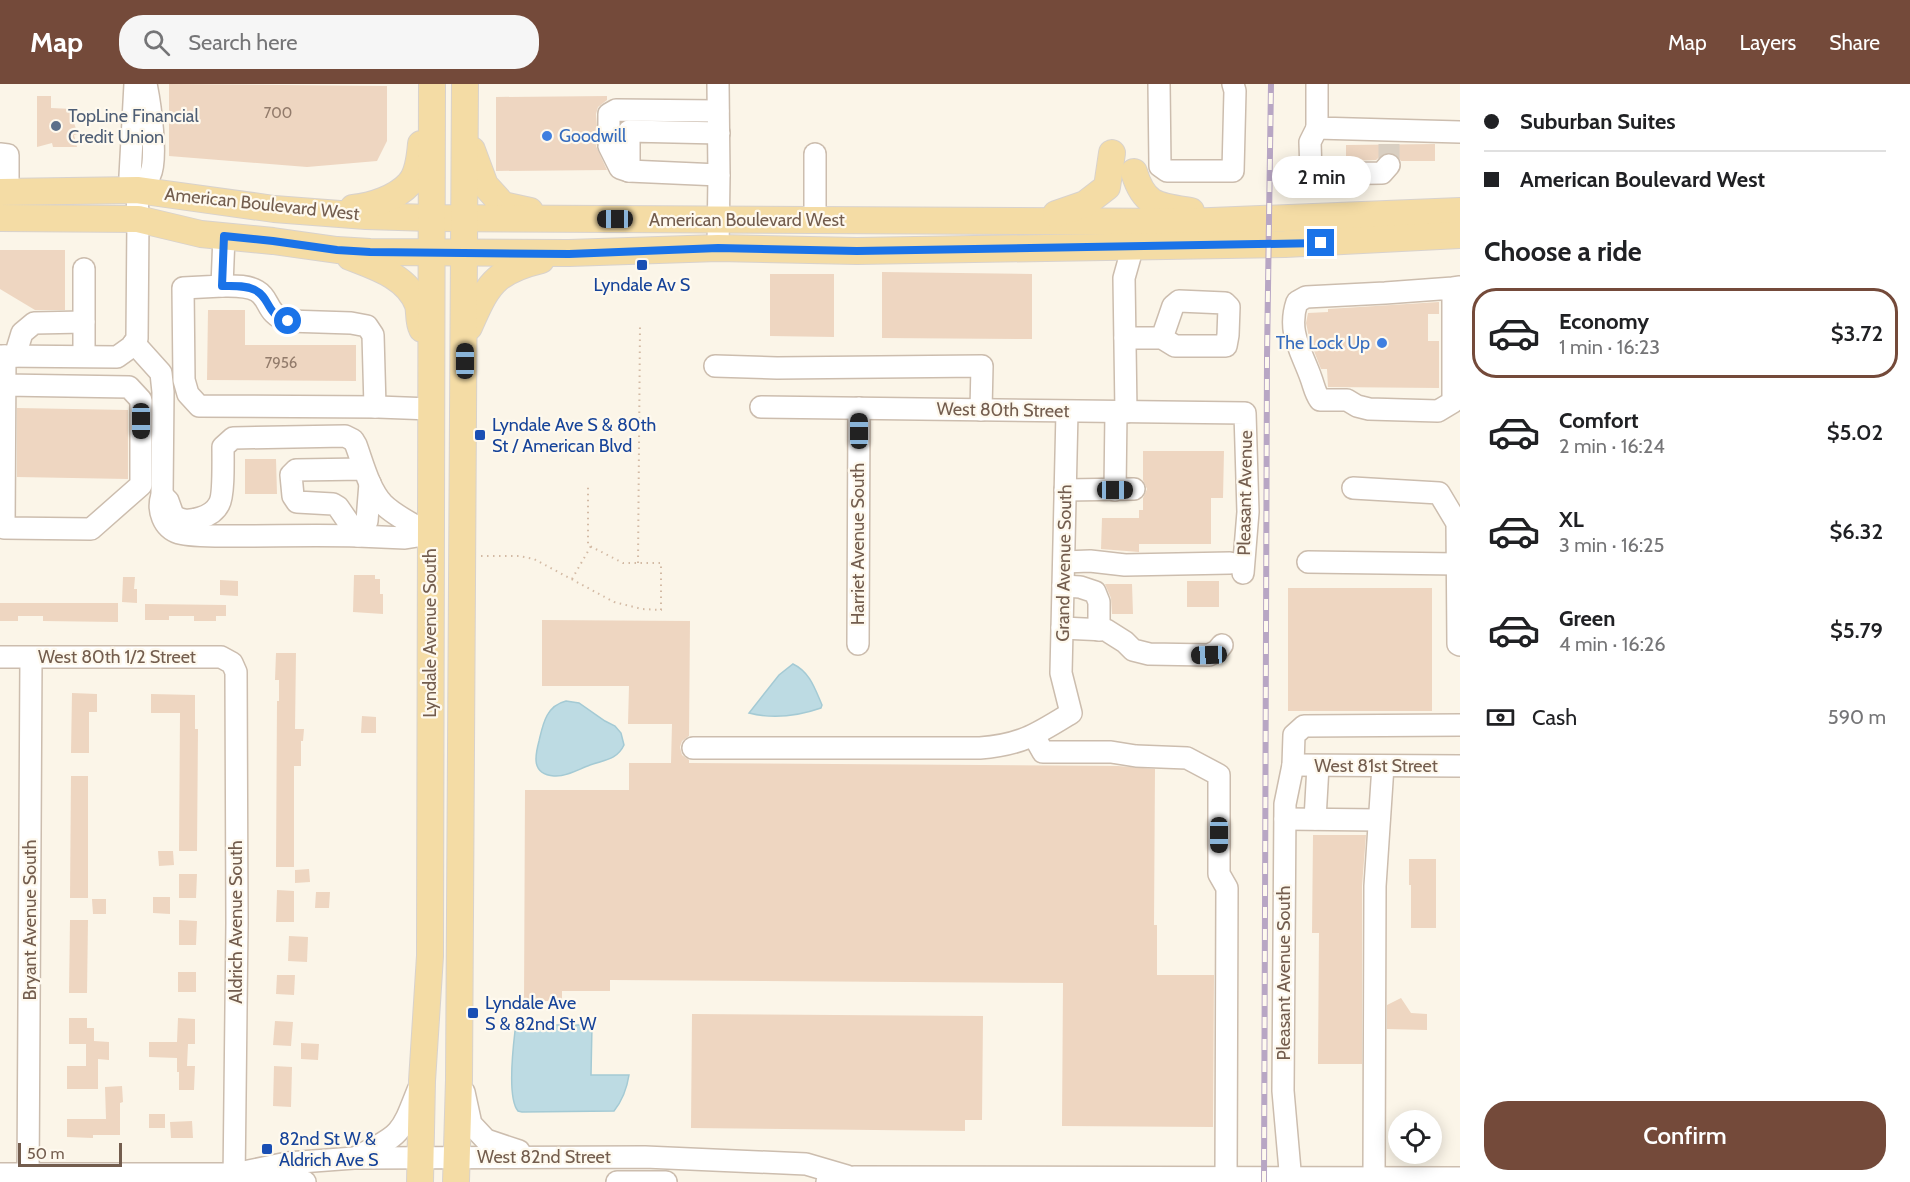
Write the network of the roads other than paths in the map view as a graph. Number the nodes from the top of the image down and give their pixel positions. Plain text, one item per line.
1 (135, 84) edge
2 (146, 84) edge
3 (465, 84) edge
4 (1159, 84) edge
5 (1233, 84) edge
6 (1317, 84) edge
7 (432, 94) edge
8 (718, 97) edge
9 (465, 127) junction
10 (1317, 128) junction
11 (1460, 132) edge
12 (719, 133) junction
13 (1112, 153) dead end
14 (0, 154) edge
15 (815, 154) dead end
16 (1389, 165) dead end
17 (629, 171) junction
18 (1134, 172) dead end
19 (719, 175) junction
20 (136, 189) junction
21 (4, 192) edge
22 (1460, 211) edge
23 (319, 212) junction
24 (0, 218) edge
25 (431, 218) junction
26 (465, 218) junction
27 (138, 219) junction
28 (568, 219) junction
29 (718, 220) junction
30 (815, 220) junction
31 (1039, 220) junction
32 (1244, 220) junction
33 (1460, 234) edge
34 (224, 236) junction
35 (1124, 246) junction
36 (718, 248) junction
37 (327, 249) junction
38 (430, 252) junction
39 (465, 252) junction
40 (569, 254) junction
41 (84, 269) dead end
42 (222, 286) junction
43 (1456, 287) edge
44 (84, 322) junction
45 (465, 338) junction
46 (1125, 338) junction
47 (1162, 338) dead end
48 (430, 344) junction
49 (133, 345) junction
50 (7, 356) edge
51 (78, 356) junction
52 (715, 366) dead end
53 (2, 385) edge
54 (71, 386) junction
55 (375, 407) junction
56 (761, 407) dead end
57 (859, 408) junction
58 (430, 409) junction
59 (981, 410) junction
60 (1067, 412) junction
61 (1121, 412) junction
62 (1245, 413) joint
63 (367, 476) junction
64 (1353, 488) dead end
65 (1065, 490) junction
66 (162, 495) junction
67 (430, 534) junction
68 (358, 536) junction
69 (1064, 562) junction
70 (1308, 562) dead end
71 (1457, 564) junction
72 (1063, 586) junction
73 (1062, 628) junction
74 (1099, 630) junction
75 (858, 644) dead end
76 (1222, 645) dead end
77 (1460, 645) edge
78 (0, 657) edge
79 (31, 657) junction
80 (232, 663) joint
81 (1460, 725) edge
82 (1034, 736) junction
83 (693, 748) dead end
84 (1293, 765) junction
85 (1318, 766) junction
86 (1383, 766) junction
87 (1460, 766) edge
88 (1285, 819) junction
89 (1315, 819) junction
90 (1379, 820) junction
91 (459, 1080) junction
92 (422, 1081) junction
93 (645, 1157) junction
94 (354, 1158) junction
95 (548, 1158) junction
96 (420, 1170) edge
97 (456, 1170) edge
98 (0, 1174) edge
99 (28, 1178) edge
100 (234, 1178) edge
101 (1226, 1178) junction
102 (1374, 1178) junction
103 (1460, 1178) edge
104 (854, 1180) edge
105 (1059, 1180) edge
106 (1291, 1180) edge
107 (305, 1182) edge
108 (617, 1182) edge
109 (645, 1182) edge
110 (666, 1182) edge
111 (827, 1182) edge

1 - 20 street
2 - 20 street
3 - 9 main road, Lyndale Avenue South
4 - 5 street
6 - 10 street
7 - 23 main road
7 - 25 main road, Lyndale Avenue South
8 - 12 street
8 - 17 street
9 - 26 main road, Lyndale Avenue South
9 - 28 main road
10 - 11 street
10 - 16 street
12 - 17 street
12 - 19 street
13 - 31 main road
14 - 21 street
15 - 30 street
17 - 19 street
18 - 32 main road
19 - 29 street
20 - 21 main road, American Boulevard West
20 - 23 main road, American Boulevard West
20 - 27 street
22 - 32 main road, American Boulevard West
23 - 25 main road, American Boulevard West
24 - 27 main road, American Boulevard West
25 - 26 main road, American Boulevard West
25 - 38 main road, Lyndale Avenue South
26 - 28 main road, American Boulevard West
26 - 39 main road, Lyndale Avenue South
27 - 34 main road, American Boulevard West
27 - 49 street
28 - 29 main road, American Boulevard West
29 - 30 main road, American Boulevard West
29 - 36 street
30 - 31 main road, American Boulevard West
31 - 32 main road, American Boulevard West
33 - 35 main road, American Boulevard West
34 - 37 main road, American Boulevard West
34 - 42 street
35 - 36 main road, American Boulevard West
35 - 46 street
36 - 40 main road, American Boulevard West
37 - 38 main road, American Boulevard West
37 - 48 main road
38 - 39 main road, American Boulevard West
38 - 48 main road, Lyndale Avenue South
39 - 40 main road, American Boulevard West
39 - 45 main road, Lyndale Avenue South
40 - 45 main road
41 - 44 street
42 - 55 street
42 - 55 street
43 - 43 street
44 - 50 street
44 - 51 street
45 - 91 main road, Lyndale Avenue South
46 - 47 street
46 - 61 street
48 - 58 main road, Lyndale Avenue South
49 - 51 street
49 - 66 street
50 - 51 street
50 - 53 street
51 - 54 street
52 - 59 street
53 - 54 street
53 - 54 street
55 - 58 street
56 - 57 street, West 80th Street
57 - 59 street, West 80th Street
57 - 75 street, Harriet Avenue South
58 - 67 main road, Lyndale Avenue South
59 - 60 street, West 80th Street
60 - 61 street, West 80th Street
60 - 65 street, Grand Avenue South
61 - 62 street, West 80th Street
61 - 65 street
62 - 69 street, Pleasant Avenue
63 - 66 street
63 - 67 street
63 - 68 street
63 - 68 street
64 - 71 street
65 - 69 street, Grand Avenue South
66 - 68 street
67 - 68 street
67 - 92 main road, Lyndale Avenue South
69 - 72 street, Grand Avenue South
70 - 71 street
71 - 77 street
72 - 73 street, Grand Avenue South
72 - 74 street
73 - 74 street
73 - 82 street, Grand Avenue South
74 - 76 street
78 - 79 street, West 80th 1/2 Street
79 - 80 street, West 80th 1/2 Street
79 - 99 street, Bryant Avenue South
80 - 100 street, Aldrich Avenue South
81 - 84 street, Pleasant Avenue South
82 - 83 street
82 - 101 street
84 - 85 street, West 81st Street
84 - 88 street, Pleasant Avenue South
85 - 86 street, West 81st Street
85 - 89 street
86 - 87 street, West 81st Street
86 - 90 street
88 - 89 street
88 - 106 street, Pleasant Avenue South
89 - 90 street
90 - 102 street
91 - 95 street
91 - 97 main road, Lyndale Avenue South
92 - 94 street
92 - 96 main road, Lyndale Avenue South
93 - 95 street, West 82nd Street
93 - 104 street, West 82nd Street
93 - 109 street
94 - 96 street, West 82nd Street
94 - 100 street, West 82nd Street
95 - 97 street, West 82nd Street
96 - 97 street, West 82nd Street
98 - 99 street, West 82nd Street
99 - 100 street, West 82nd Street
100 - 107 street, West 82nd Street
101 - 105 street, West 82nd Street
101 - 106 street, West 82nd Street
102 - 103 street, West 82nd Street
102 - 106 street, West 82nd Street
104 - 105 street, West 82nd Street
104 - 111 street, West 82nd Street
108 - 109 street, West 82nd Street
109 - 110 street, West 82nd Street

